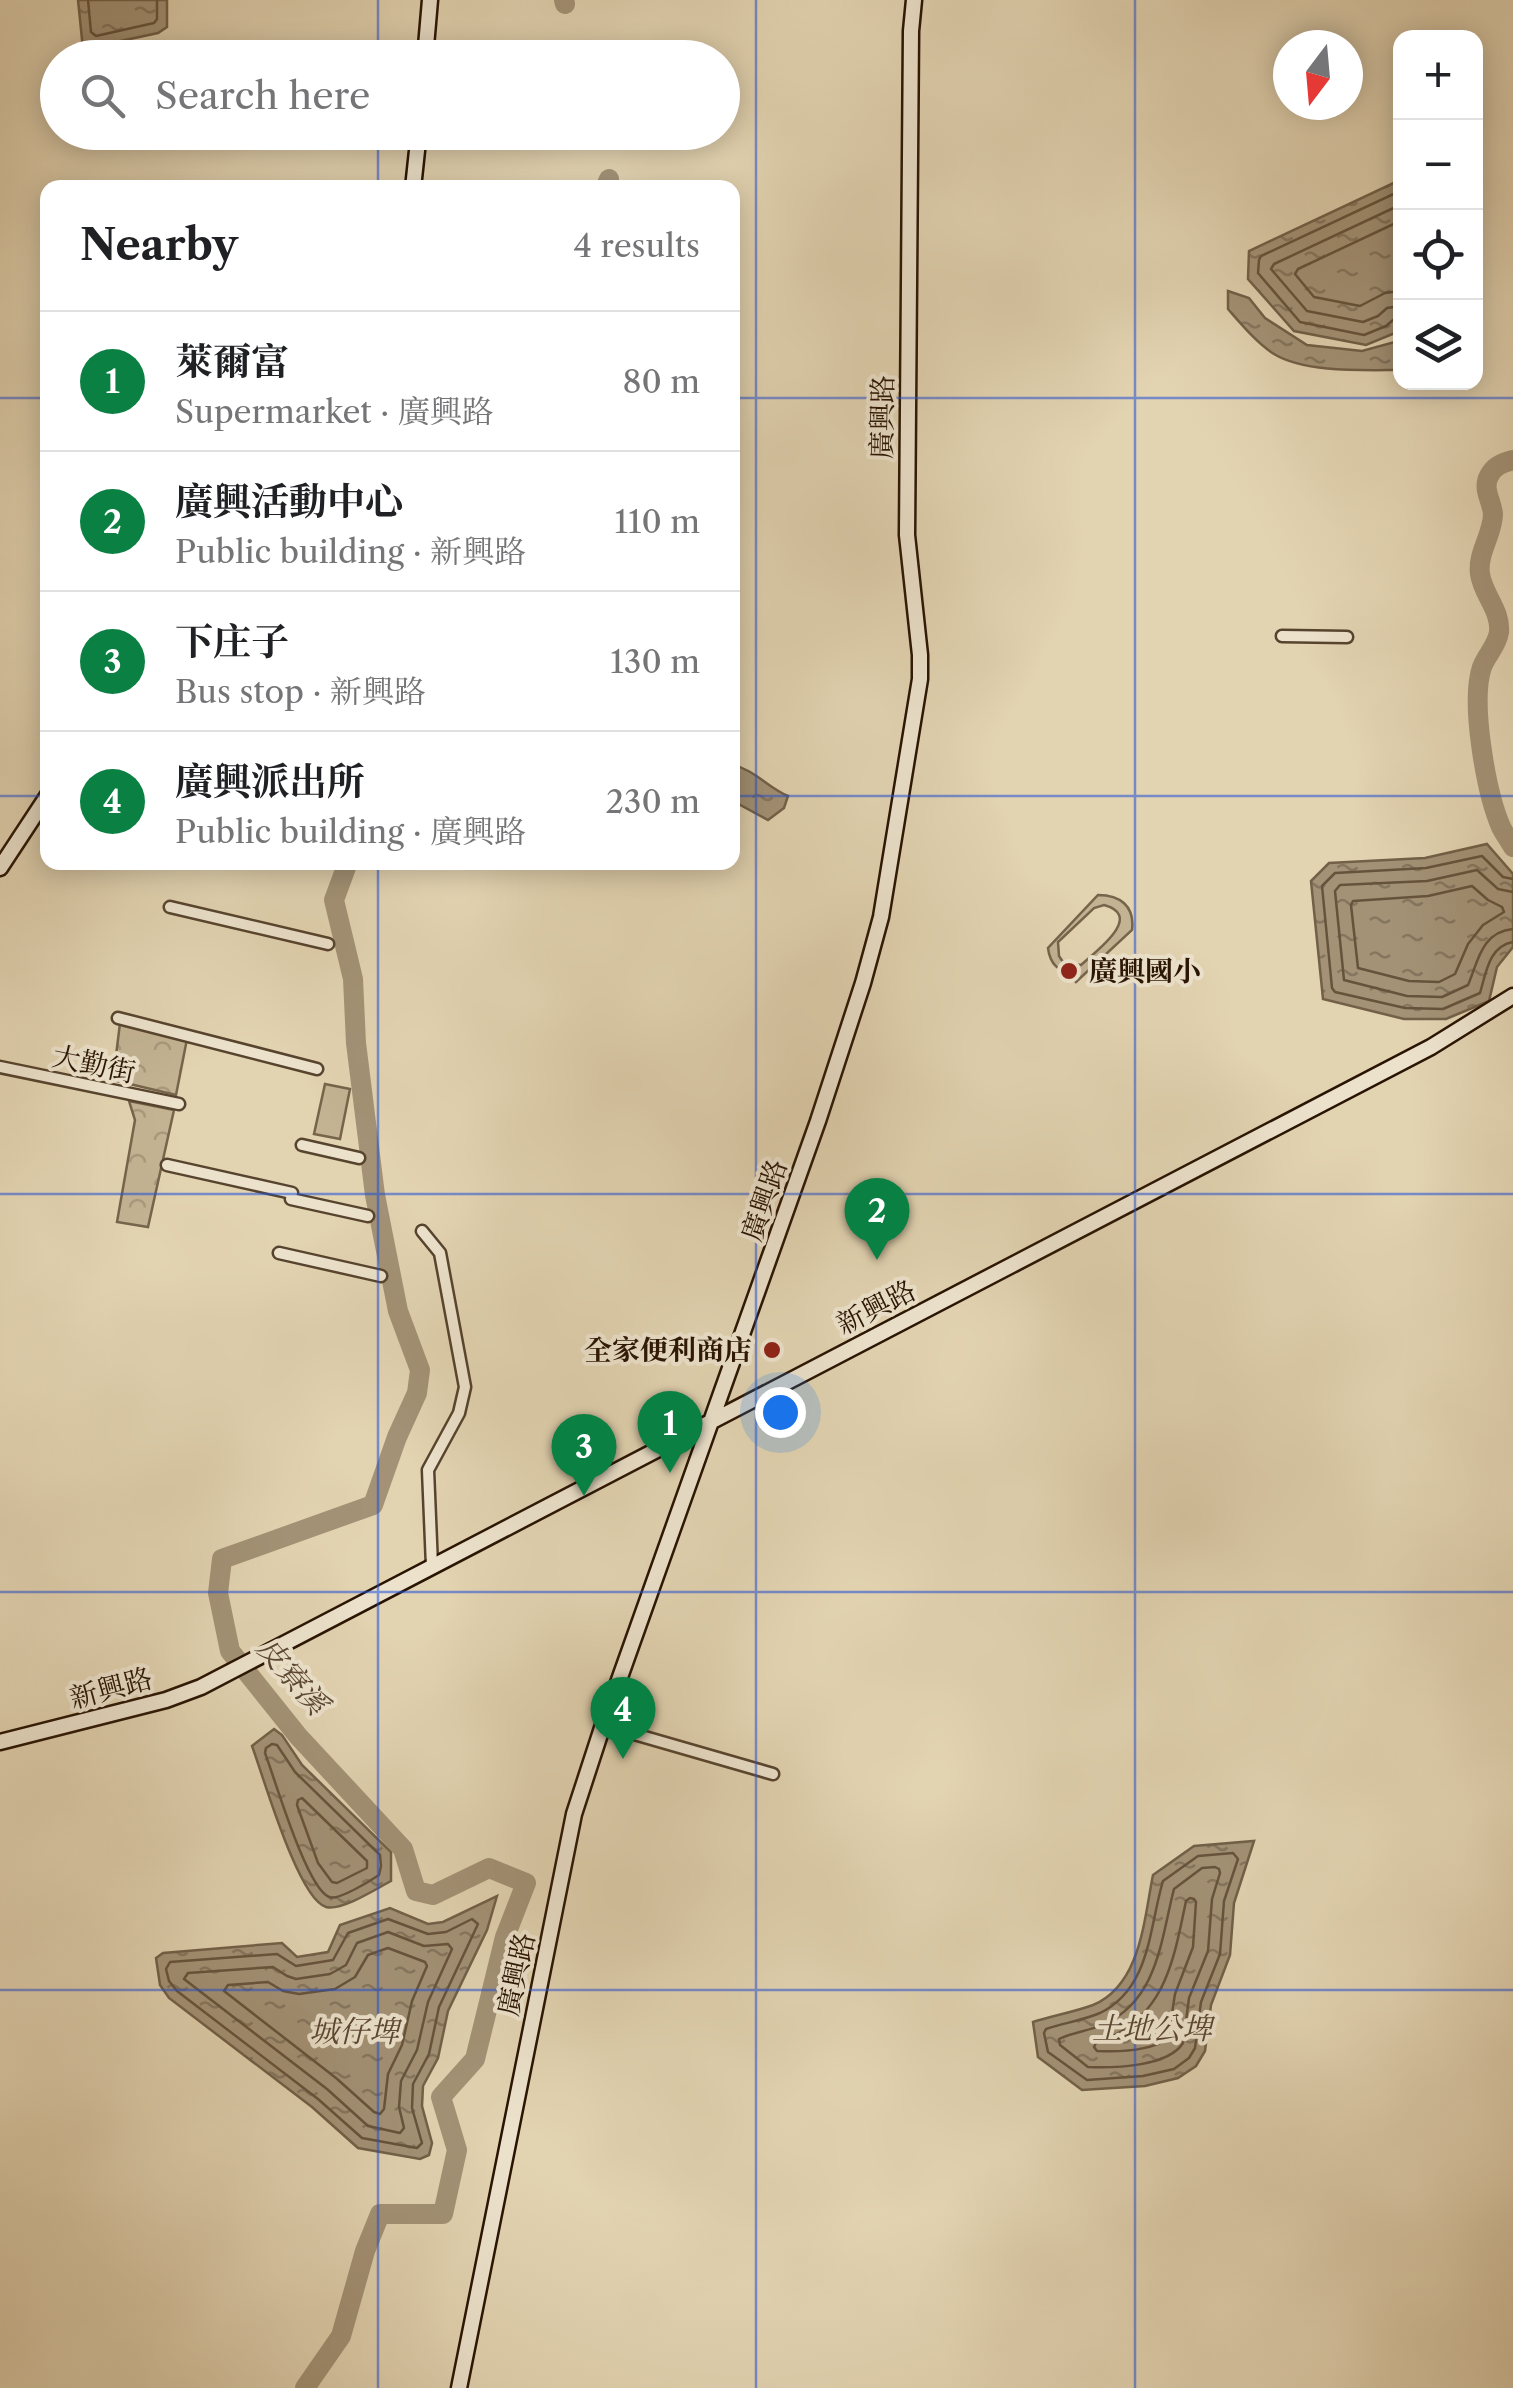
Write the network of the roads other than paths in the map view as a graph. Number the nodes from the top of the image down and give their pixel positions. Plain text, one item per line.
1 (430, 0) edge
2 (914, 0) edge
3 (427, 40) edge
4 (416, 150) edge
5 (413, 180) edge
6 (1282, 636) dead end
7 (1347, 637) dead end
8 (40, 807) edge
9 (0, 868) edge
10 (170, 907) dead end
11 (328, 944) dead end
12 (1513, 996) edge
13 (118, 1018) dead end
14 (0, 1068) edge
15 (317, 1069) dead end
16 (180, 1104) dead end
17 (302, 1145) dead end
18 (359, 1158) dead end
19 (166, 1165) dead end
20 (368, 1216) dead end
21 (422, 1231) dead end
22 (279, 1253) dead end
23 (381, 1276) dead end
24 (712, 1422) junction
25 (432, 1566) junction
26 (603, 1725) junction
27 (0, 1742) edge
28 (773, 1774) dead end
29 (459, 2388) edge

1 - 3 street
2 - 24 street, 廣興路
4 - 5 street
6 - 7 street
8 - 9 street
10 - 11 street
12 - 24 street, 新興路
13 - 15 street
14 - 16 street, 大勤街
17 - 18 street
19 - 20 street
21 - 25 street
22 - 23 street
24 - 25 street, 新興路
24 - 26 street, 廣興路
25 - 27 street, 新興路
26 - 28 street
26 - 29 street, 廣興路

